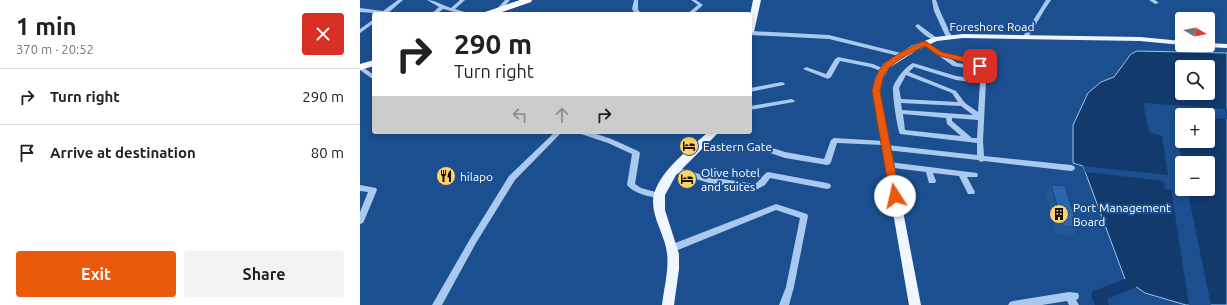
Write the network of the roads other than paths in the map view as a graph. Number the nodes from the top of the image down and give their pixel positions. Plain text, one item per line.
1 (401, 0) edge
2 (429, 0) edge
3 (463, 0) edge
4 (508, 0) edge
5 (528, 0) edge
6 (636, 0) edge
7 (694, 0) edge
8 (757, 0) edge
9 (934, 0) edge
10 (1049, 0) edge
11 (1151, 0) edge
12 (1156, 3) dead end
13 (442, 8) junction
14 (360, 10) edge
15 (452, 10) junction
16 (499, 10) junction
17 (376, 12) edge
18 (385, 12) edge
19 (437, 12) edge
20 (460, 12) edge
21 (494, 12) edge
22 (636, 12) edge
23 (692, 12) edge
24 (372, 22) edge
25 (752, 24) edge
26 (918, 26) dead end
27 (360, 30) edge
28 (752, 33) edge
29 (948, 37) junction
30 (1025, 38) junction
31 (935, 39) junction
32 (1175, 42) edge
33 (925, 43) junction
34 (1215, 45) edge
35 (1227, 46) edge
36 (939, 53) junction
37 (903, 55) junction
38 (372, 63) edge
39 (360, 67) edge
40 (806, 69) dead end
41 (884, 70) junction
42 (905, 72) junction
43 (372, 76) edge
44 (956, 78) junction
45 (782, 84) dead end
46 (752, 90) edge
47 (954, 92) junction
48 (792, 101) dead end
49 (897, 101) junction
50 (963, 104) junction
51 (752, 108) edge
52 (899, 112) junction
53 (949, 116) junction
54 (981, 118) junction
55 (557, 134) edge
56 (589, 134) edge
57 (712, 134) edge
58 (971, 140) junction
59 (980, 141) junction
60 (886, 145) junction
61 (760, 148) dead end
62 (981, 159) junction
63 (889, 165) junction
64 (1071, 168) dead end
65 (676, 170) junction
66 (928, 170) junction
67 (962, 174) junction
68 (974, 175) dead end
69 (932, 181) dead end
70 (827, 186) dead end
71 (360, 188) edge
72 (971, 192) dead end
73 (660, 196) junction
74 (360, 221) edge
75 (673, 248) junction
76 (1073, 299) edge
77 (437, 305) edge
78 (668, 305) edge
79 (784, 305) edge
80 (915, 305) edge
81 (1013, 305) edge

1 - 18 street
2 - 13 street
3 - 15 street
4 - 16 street
5 - 16 highway
6 - 22 street
7 - 23 street
8 - 25 main road
9 - 29 street
10 - 30 street
11 - 12 street
13 - 15 street
13 - 19 street
14 - 17 street
15 - 20 street
16 - 21 highway
24 - 27 street
26 - 31 street
28 - 37 street
29 - 30 main road, Foreshore Road
29 - 31 main road, Foreshore Road
30 - 32 main road, Foreshore Road
31 - 33 main road, Foreshore Road
33 - 36 street
33 - 37 main road, Foreshore Road
34 - 35 main road
36 - 36 street
37 - 41 main road, Foreshore Road
38 - 39 highway
39 - 43 street
40 - 41 street
41 - 60 main road, Foreshore Road
42 - 44 street
42 - 47 street
42 - 49 street
44 - 47 street
44 - 54 street
45 - 46 street
47 - 50 street
48 - 51 street
49 - 50 street
49 - 52 street
50 - 54 street
52 - 53 street
52 - 58 street
53 - 54 street
53 - 58 street
54 - 59 street
55 - 77 street
56 - 73 street
57 - 65 main road
58 - 59 street
59 - 62 street
60 - 61 street
60 - 62 street
60 - 63 main road, Foreshore Road
62 - 64 street
63 - 66 street
63 - 80 main road, Foreshore Road
65 - 70 street
65 - 73 main road
66 - 67 street
66 - 69 street
67 - 68 street
67 - 72 street
71 - 74 street
73 - 75 main road
75 - 78 main road
75 - 79 street
76 - 81 street

